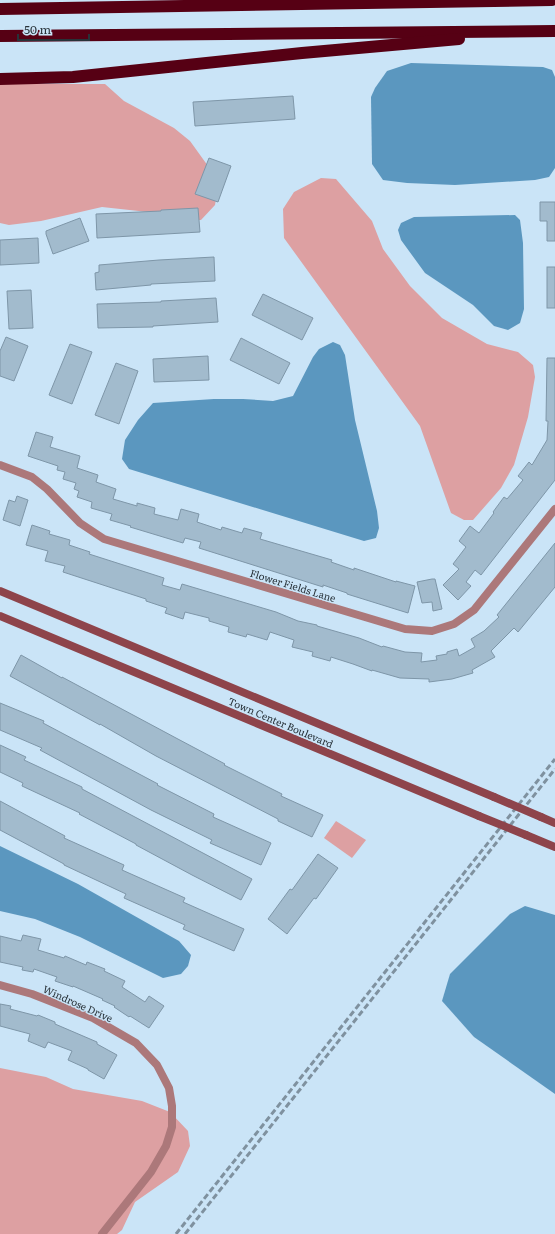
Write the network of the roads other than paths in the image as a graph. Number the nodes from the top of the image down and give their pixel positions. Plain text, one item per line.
1 (552, 0) edge
2 (0, 10) edge
3 (551, 31) edge
4 (0, 36) edge
5 (0, 79) edge
6 (1, 467) edge
7 (555, 509) edge
8 (0, 591) edge
9 (0, 616) edge
10 (555, 823) edge
11 (555, 847) edge
12 (0, 985) edge
13 (102, 1234) edge

1 - 2 highway
3 - 4 highway
3 - 5 highway
6 - 7 street, Flower Fields Lane
8 - 10 main road, Town Center Boulevard, bridge
9 - 11 main road, Town Center Boulevard, bridge
12 - 13 street, Windrose Drive

